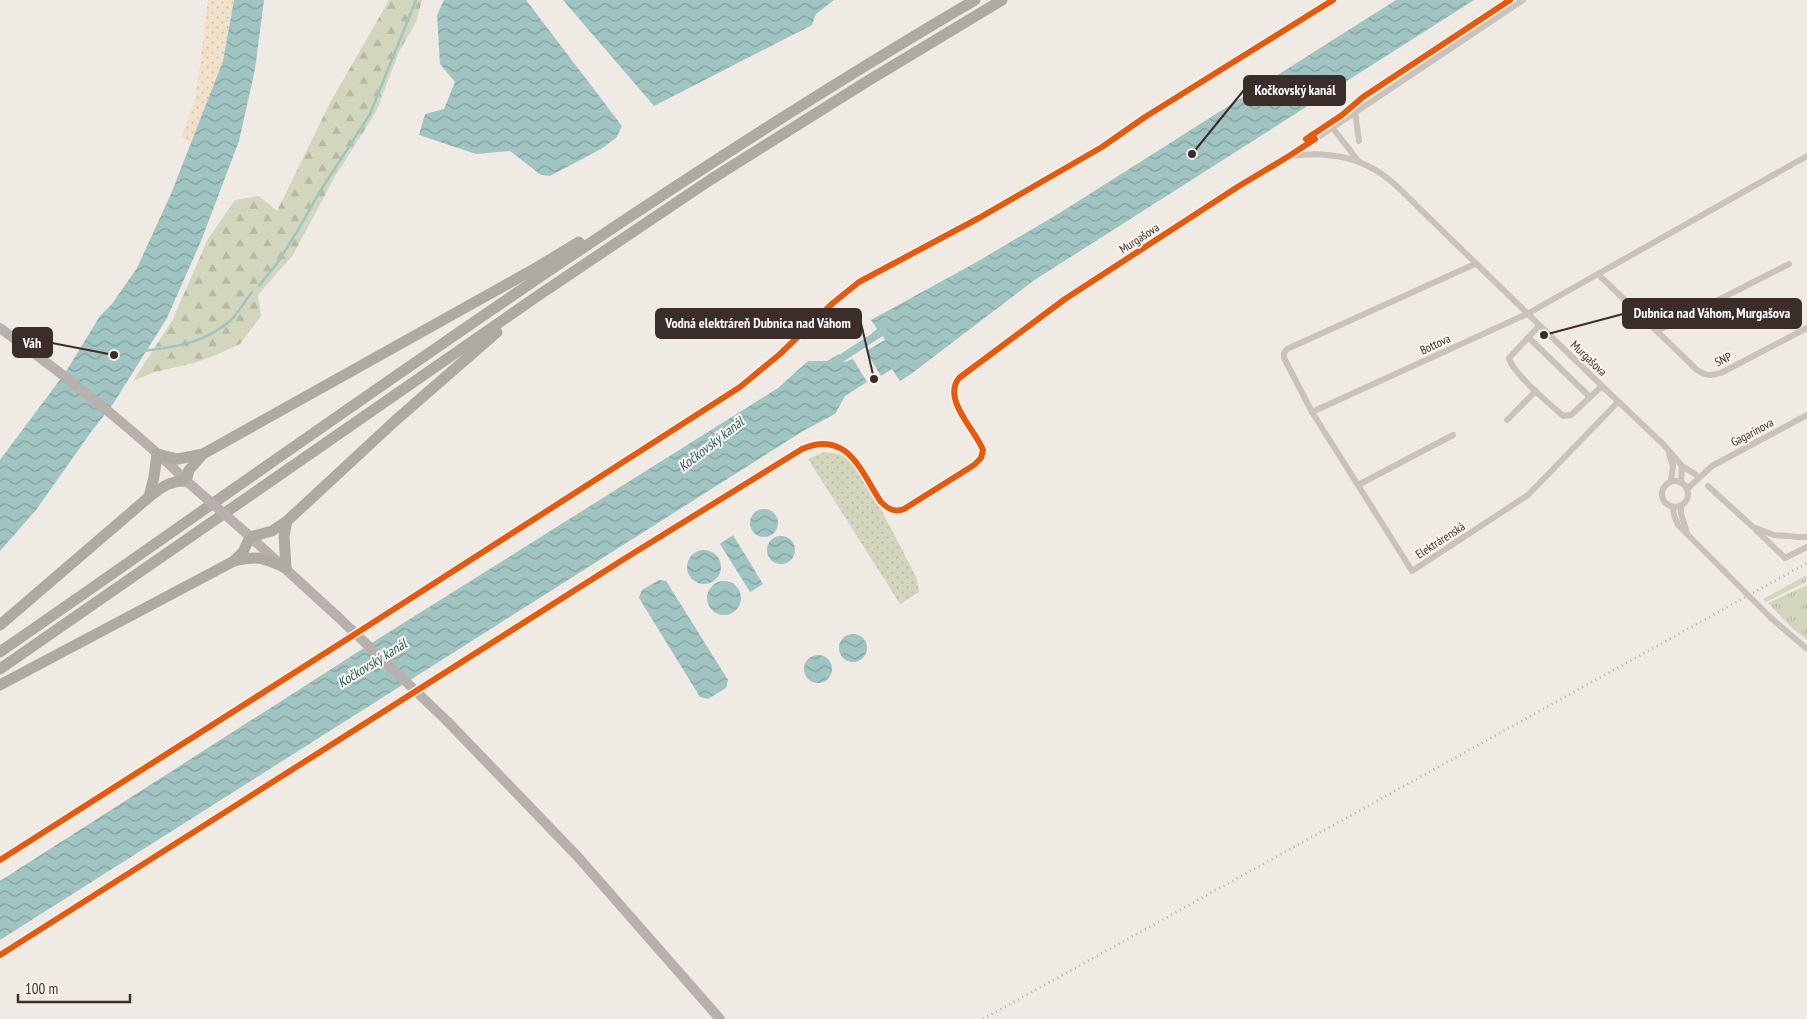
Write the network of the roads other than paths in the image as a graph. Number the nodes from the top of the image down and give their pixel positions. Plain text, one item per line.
1 (974, 0) edge
2 (1002, 0) edge
3 (1333, 0) edge
4 (1523, 0) edge
5 (1355, 111) junction
6 (1332, 127) junction
7 (1359, 141) dead end
8 (1289, 156) junction
9 (1807, 156) edge
10 (1360, 163) junction
11 (604, 234) junction
12 (1475, 264) junction
13 (1788, 264) dead end
14 (1598, 274) junction
15 (538, 295) junction
16 (1527, 314) junction
17 (1539, 326) junction
18 (0, 328) edge
19 (1807, 328) edge
20 (1657, 331) junction
21 (1529, 338) junction
22 (1602, 386) junction
23 (1536, 391) junction
24 (1590, 397) junction
25 (1618, 402) junction
26 (1312, 412) junction
27 (1807, 415) edge
28 (1507, 420) dead end
29 (1453, 434) dead end
30 (1664, 445) junction
31 (155, 452) junction
32 (203, 454) junction
33 (1682, 466) junction
34 (1707, 470) junction
35 (1695, 474) junction
36 (1671, 481) junction
37 (1681, 482) junction
38 (188, 483) junction
39 (1358, 485) junction
40 (1708, 486) dead end
41 (1687, 489) junction
42 (148, 497) junction
43 (1682, 505) junction
44 (1673, 506) junction
45 (287, 521) junction
46 (1753, 527) junction
47 (247, 534) junction
48 (1687, 534) junction
49 (1807, 536) edge
50 (1807, 547) edge
51 (234, 561) junction
52 (286, 568) junction
53 (0, 625) edge
54 (1807, 649) edge
55 (0, 652) edge
56 (0, 669) edge
57 (0, 685) edge
58 (0, 860) edge
59 (0, 955) edge
60 (720, 1019) edge

1 - 11 highway
2 - 15 highway
3 - 58 street
4 - 5 street
5 - 6 street
5 - 7 street
6 - 8 street
6 - 10 street
8 - 10 street, Murgašova
8 - 59 street, Murgašova
9 - 14 street, Bottova
10 - 12 street, Murgašova
11 - 32 highway
11 - 55 highway
12 - 16 street, Murgašova
12 - 26 street
13 - 20 street
14 - 16 street, Bottova
14 - 20 street, SNP
15 - 45 highway
15 - 56 highway
16 - 17 street, Murgašova
16 - 26 street, Bottova
17 - 21 street
17 - 22 street, Murgašova
18 - 31 main road
19 - 20 street, SNP
21 - 23 street
21 - 24 street
22 - 24 street
22 - 25 street, Murgašova
23 - 24 street
23 - 28 street
25 - 30 street, Murgašova
25 - 39 street, Elektrárenská
26 - 39 street, Elektrárenská
27 - 34 street, Gagarinova
29 - 39 street
30 - 33 street, Murgašova
30 - 36 street, Murgašova
31 - 32 highway
31 - 38 main road
31 - 42 highway
32 - 38 highway
33 - 35 street, Murgašova
33 - 37 street
34 - 35 street, Gagarinova
34 - 41 street, Gagarinova
35 - 37 street, Gagarinova
36 - 37 street
36 - 44 street
37 - 41 street
38 - 42 highway
38 - 47 main road, bridge
40 - 46 street
41 - 43 street
42 - 53 highway
43 - 44 street
43 - 48 street
44 - 48 street
45 - 47 highway
45 - 52 highway
46 - 49 street
46 - 50 street
47 - 51 highway
47 - 52 main road
48 - 54 street, bridge
51 - 52 highway
51 - 57 highway
52 - 60 main road, bridge

